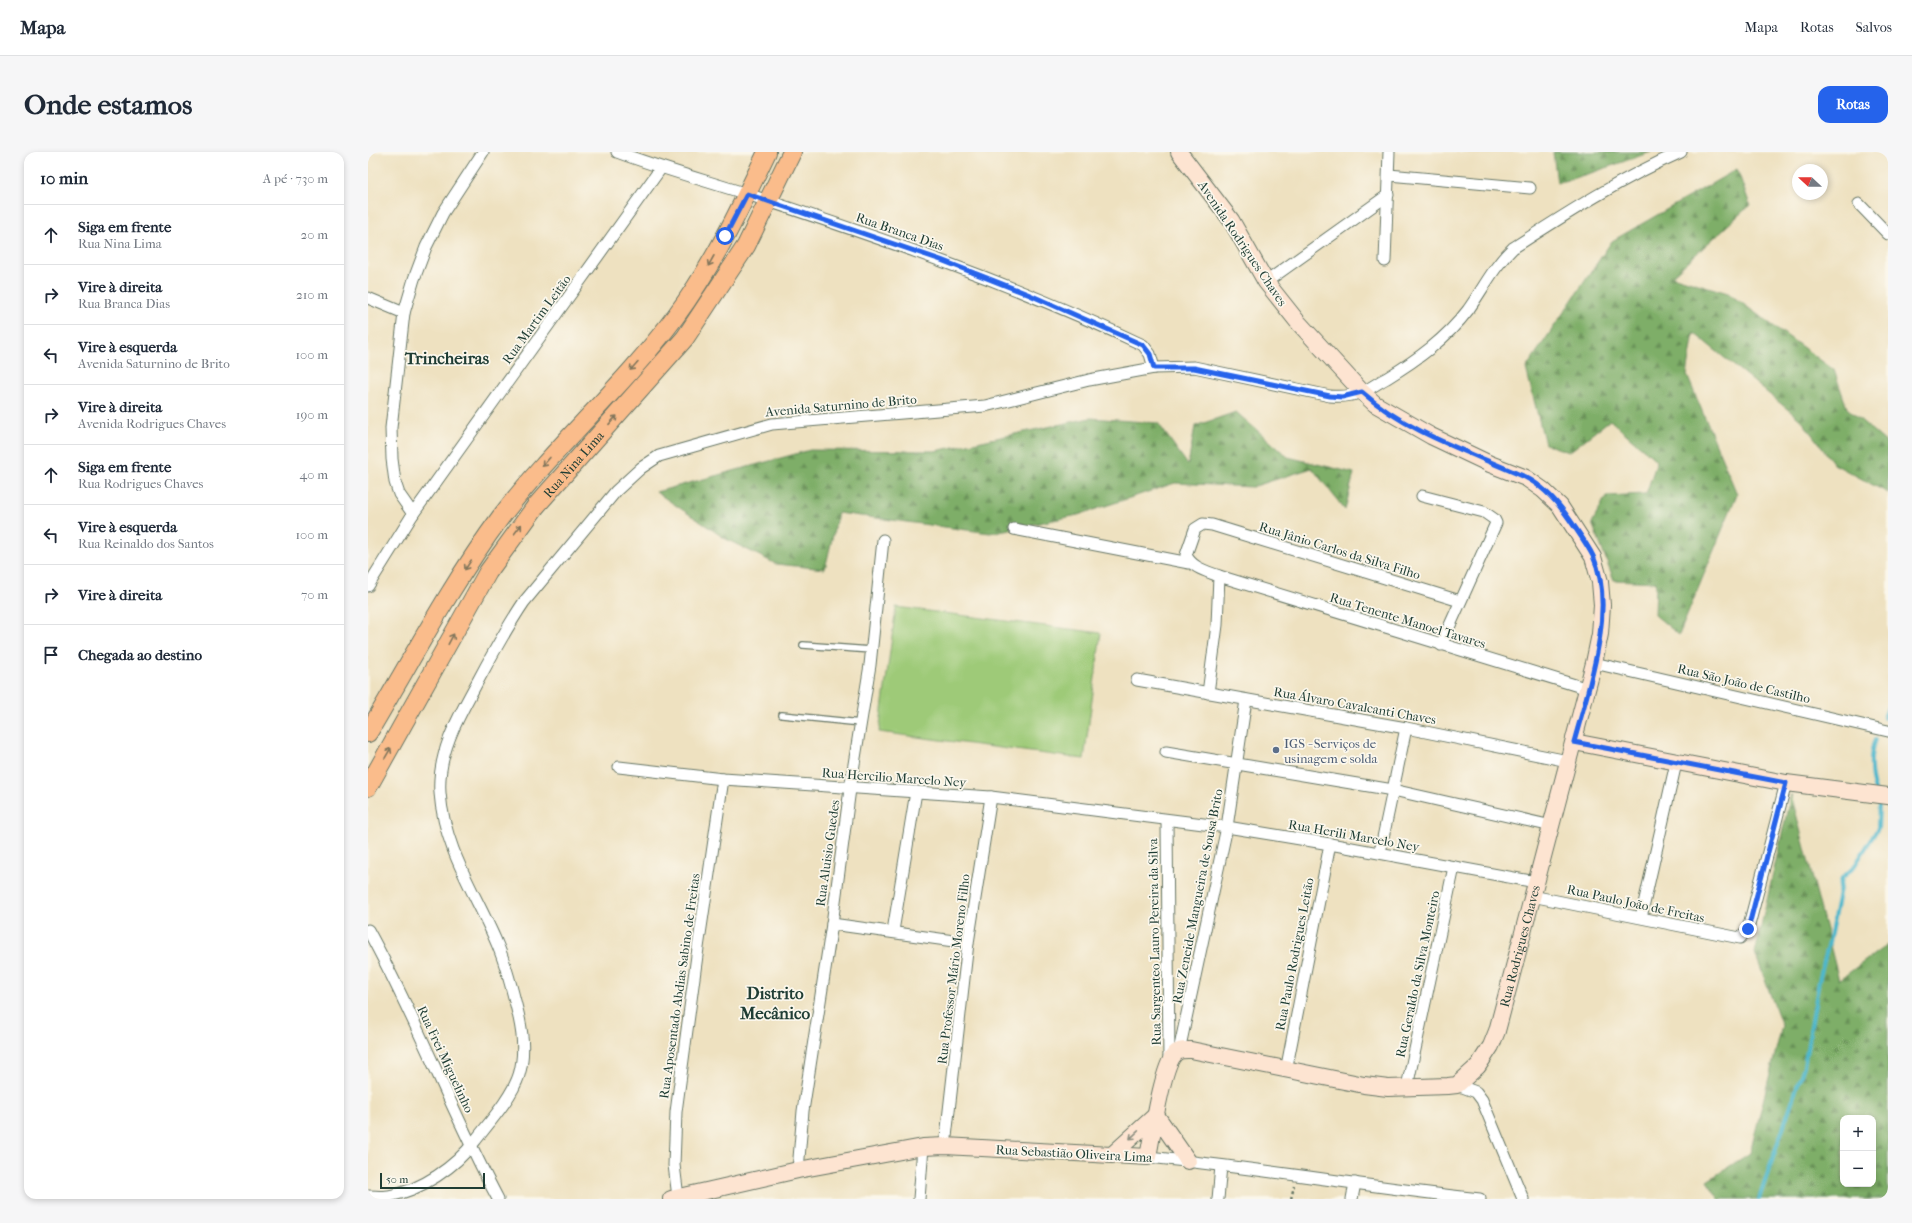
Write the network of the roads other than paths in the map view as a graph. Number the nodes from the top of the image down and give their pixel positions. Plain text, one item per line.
1 (483, 152) edge
2 (617, 152) edge
3 (767, 152) edge
4 (792, 152) edge
5 (1179, 152) edge
6 (1389, 152) edge
7 (1681, 152) edge
8 (661, 168) junction
9 (1389, 175) junction
10 (1530, 188) dead end
11 (747, 194) junction
12 (1388, 195) junction
13 (769, 202) junction
14 (1859, 204) dead end
15 (1888, 234) edge
16 (1385, 261) dead end
17 (1266, 282) junction
18 (368, 298) edge
19 (404, 313) junction
20 (1154, 368) junction
21 (1362, 392) junction
22 (1422, 496) dead end
23 (413, 514) junction
24 (1014, 529) dead end
25 (883, 540) dead end
26 (1189, 563) junction
27 (1219, 576) junction
28 (368, 586) edge
29 (1460, 601) junction
30 (804, 645) dead end
31 (1441, 645) junction
32 (871, 650) junction
33 (1594, 663) junction
34 (1136, 680) dead end
35 (1588, 689) junction
36 (1208, 693) junction
37 (1246, 700) junction
38 (782, 715) dead end
39 (861, 723) junction
40 (1406, 728) junction
41 (1888, 731) edge
42 (368, 734) edge
43 (1574, 742) junction
44 (1166, 752) dead end
45 (1568, 761) junction
46 (1676, 763) junction
47 (1236, 764) junction
48 (619, 767) dead end
49 (723, 779) junction
50 (1786, 783) junction
51 (368, 787) edge
52 (850, 789) junction
53 (1393, 790) junction
54 (916, 792) junction
55 (1888, 796) edge
56 (991, 797) junction
57 (1167, 821) junction
58 (1552, 826) junction
59 (1227, 827) junction
60 (1330, 844) junction
61 (1380, 852) junction
62 (1454, 867) junction
63 (1534, 889) junction
64 (1641, 917) junction
65 (832, 924) junction
66 (368, 930) edge
67 (893, 931) junction
68 (968, 943) junction
69 (1179, 1051) junction
70 (1169, 1063) junction
71 (1286, 1071) junction
72 (1457, 1085) junction
73 (1407, 1087) junction
74 (1156, 1114) junction
75 (945, 1146) junction
76 (470, 1147) junction
77 (923, 1147) junction
78 (1112, 1155) junction
79 (1148, 1157) junction
80 (1188, 1161) junction
81 (1221, 1166) junction
82 (798, 1170) junction
83 (1354, 1183) junction
84 (1412, 1195) edge
85 (368, 1196) edge
86 (675, 1198) edge
87 (498, 1199) edge
88 (919, 1199) edge
89 (1218, 1199) edge
90 (1352, 1199) edge
91 (1480, 1199) edge
92 (1523, 1199) edge

1 - 19 street
2 - 8 street, Rua Branca Dias
3 - 11 main road, Rua Nina Lima
4 - 13 main road, Rua Nina Lima
5 - 17 street, Avenida Rodrigues Chaves
6 - 9 street
7 - 21 street, Avenida Saturnino de Brito
8 - 11 street, Rua Branca Dias
8 - 23 street, Rua Martim Leitão
9 - 10 street
9 - 12 street
11 - 13 street, Rua Branca Dias
11 -> 42 main road, Rua Nina Lima
12 - 16 street
12 - 17 street
13 - 20 street, Rua Branca Dias
51 -> 13 main road, Rua Nina Lima
14 - 15 street
17 - 21 street, Avenida Rodrigues Chaves
18 - 19 street
19 - 23 street
20 - 21 street, Avenida Saturnino de Brito
20 - 76 street, Avenida Saturnino de Brito
21 - 33 street, Avenida Rodrigues Chaves
22 - 29 street
23 - 28 street, Rua Martim Leitão
24 - 26 street
25 - 32 street, Rua Aluisio Guedes
26 - 27 street, Rua Tenente Manoel Tavares
26 - 29 street, Rua Jânio Carlos da Silva Filho
27 - 31 street, Rua Tenente Manoel Tavares
27 - 36 street
29 - 31 street
30 - 32 lane
31 - 35 street, Rua Tenente Manoel Tavares
32 - 39 street, Rua Aluisio Guedes
33 - 35 street, Rua Rodrigues Chaves
33 - 41 street, Rua São João de Castilho
34 - 36 street, Rua Álvaro Cavalcanti Chaves
35 - 43 street, Rua Rodrigues Chaves
36 - 37 street, Rua Álvaro Cavalcanti Chaves
37 - 40 street, Rua Álvaro Cavalcanti Chaves
37 - 47 street, Rua Zeneide Mangueira de Sousa Brito
38 - 39 lane
39 - 52 street, Rua Aluisio Guedes
40 - 45 street, Rua Álvaro Cavalcanti Chaves
40 - 53 street
43 - 45 street, Rua Rodrigues Chaves
43 - 46 street
44 - 47 street
45 - 58 street, Rua Rodrigues Chaves
46 - 50 street
46 - 64 street
47 - 53 street
47 - 59 street, Rua Zeneide Mangueira de Sousa Brito
48 - 49 street, Rua Hercilio Marcelo Ney
49 - 52 street, Rua Hercilio Marcelo Ney
49 - 86 street, Rua Aposentado Abdias Sabino de Freitas
50 - 55 street
50 - 64 street, Rua Paulo João de Freitas
52 - 54 street, Rua Hercilio Marcelo Ney
52 - 65 street, Rua Aluisio Guedes
53 - 58 street
53 - 61 street
54 - 56 street, Rua Hercilio Marcelo Ney
54 - 67 street
56 - 57 street, Rua Hercilio Marcelo Ney
56 - 68 street, Rua Professor Mário Moreno Filho
57 - 59 street, Rua Herili Marcelo Ney
57 - 70 street, Rua Sargenteo Lauro Pereira da Silva
58 - 63 street, Rua Rodrigues Chaves
59 - 60 street, Rua Herili Marcelo Ney
59 - 69 street, Rua Zeneide Mangueira de Sousa Brito
60 - 61 street, Rua Herili Marcelo Ney
60 - 71 street, Rua Paulo Rodrigues Leitão
61 - 62 street, Rua Herili Marcelo Ney
62 - 63 street, Rua Herili Marcelo Ney
62 - 73 street, Rua Geraldo da Silva Monteiro
63 - 64 street, Rua Paulo João de Freitas
63 - 72 street, Rua Rodrigues Chaves
65 - 67 street
65 - 82 street, Rua Aluisio Guedes
66 - 76 street, Rua Frei Miguelinho
67 - 68 street
68 - 75 street, Rua Professor Mário Moreno Filho
69 - 70 street
69 - 71 street
70 - 74 street
71 - 73 street
72 - 73 street
72 - 92 street
74 -> 78 street
74 - 79 street
74 - 80 street
75 - 77 street, Rua Sebastião Oliveira Lima
75 - 78 street, Rua Sebastião Oliveira Lima
76 - 85 street, Avenida Saturnino de Brito
76 - 87 street, Rua Frei Miguelinho
77 - 82 street, Rua Sebastião Oliveira Lima
77 - 88 street
78 - 79 street, Rua Sebastião Oliveira Lima
79 - 80 street, Rua Sebastião Oliveira Lima
80 - 81 street, Rua Sebastião Oliveira Lima
81 - 83 street, Rua Sebastião Oliveira Lima
81 - 89 street
82 - 86 street, Rua Sebastião Oliveira Lima
83 - 84 street, Rua Sebastião Oliveira Lima
83 - 90 street
84 - 91 street, Rua Sebastião Oliveira Lima

